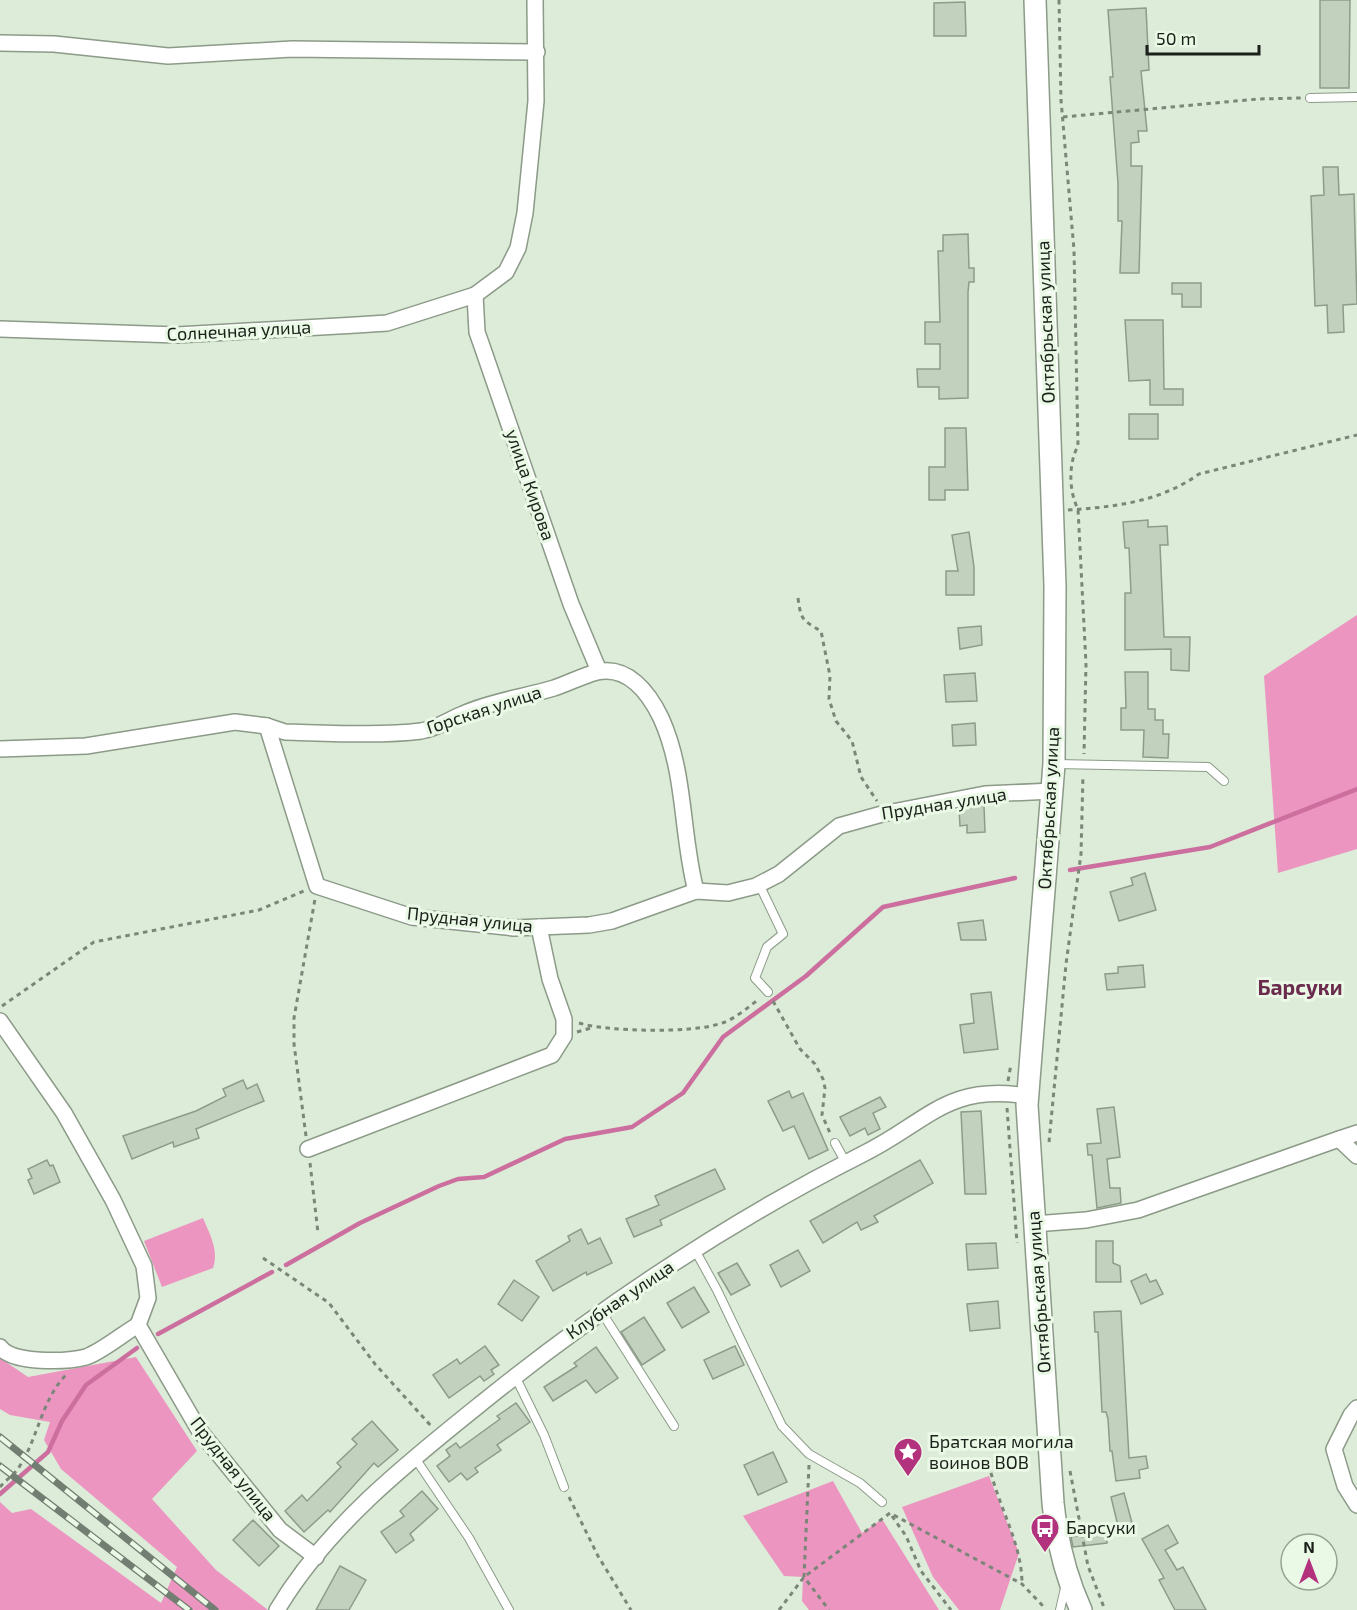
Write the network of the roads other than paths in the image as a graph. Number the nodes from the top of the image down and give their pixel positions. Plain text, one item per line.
1 (535, 0) edge
2 (1035, 0) edge
3 (0, 43) edge
4 (537, 52) junction
5 (1310, 98) road end
6 (1357, 98) edge
7 (475, 295) junction
8 (0, 329) edge
9 (599, 671) junction
10 (267, 726) junction
11 (0, 749) edge
12 (1054, 764) junction
13 (1224, 782) dead end
14 (1053, 791) junction
15 (759, 884) junction
16 (696, 891) junction
17 (539, 927) junction
18 (768, 992) road end
19 (0, 1021) edge
20 (1027, 1096) junction
21 (1357, 1133) edge
22 (1339, 1139) junction
23 (835, 1143) dead end
24 (308, 1149) road end
25 (1357, 1156) edge
26 (846, 1163) junction
27 (1034, 1224) junction
28 (695, 1250) junction
29 (602, 1311) junction
30 (138, 1325) junction
31 (0, 1347) edge
32 (515, 1376) junction
33 (1357, 1408) edge
34 (674, 1426) dead end
35 (415, 1458) junction
36 (564, 1487) road end
37 (882, 1502) road end
38 (1357, 1505) edge
39 (316, 1557) junction
40 (1066, 1575) junction
41 (277, 1610) edge
42 (509, 1610) edge
43 (1060, 1610) edge
44 (1081, 1610) edge

1 - 4 street, Солнечная улица
2 - 12 main road, Октябрьская улица
3 - 4 street
4 - 7 street, Солнечная улица
5 - 6 lane
7 - 8 street, Солнечная улица
7 - 9 street, улица Кирова
9 - 10 street, Горская улица
9 - 16 street
10 - 11 street, Горская улица
10 - 17 street, Прудная улица
12 - 13 lane
12 - 14 main road, Октябрьская улица
14 - 15 street, Прудная улица
14 - 20 main road, Октябрьская улица
15 - 16 street, Прудная улица
15 - 18 lane
16 - 17 street, Прудная улица
17 - 24 street
19 - 30 street
20 - 26 street, Клубная улица
20 - 27 main road, Октябрьская улица
21 - 22 street
22 - 25 street
22 - 27 street
23 - 26 lane
26 - 28 street, Клубная улица
27 - 40 main road, Октябрьская улица
28 - 29 street, Клубная улица
28 - 37 lane
29 - 32 street, Клубная улица
29 - 34 lane
30 - 31 street
30 - 39 street, Прудная улица
32 - 35 street, Клубная улица
32 - 36 lane
33 - 38 street
35 - 39 street, Клубная улица
35 - 42 lane
39 - 41 street, Клубная улица
40 - 43 lane
40 - 44 main road, Октябрьская улица

